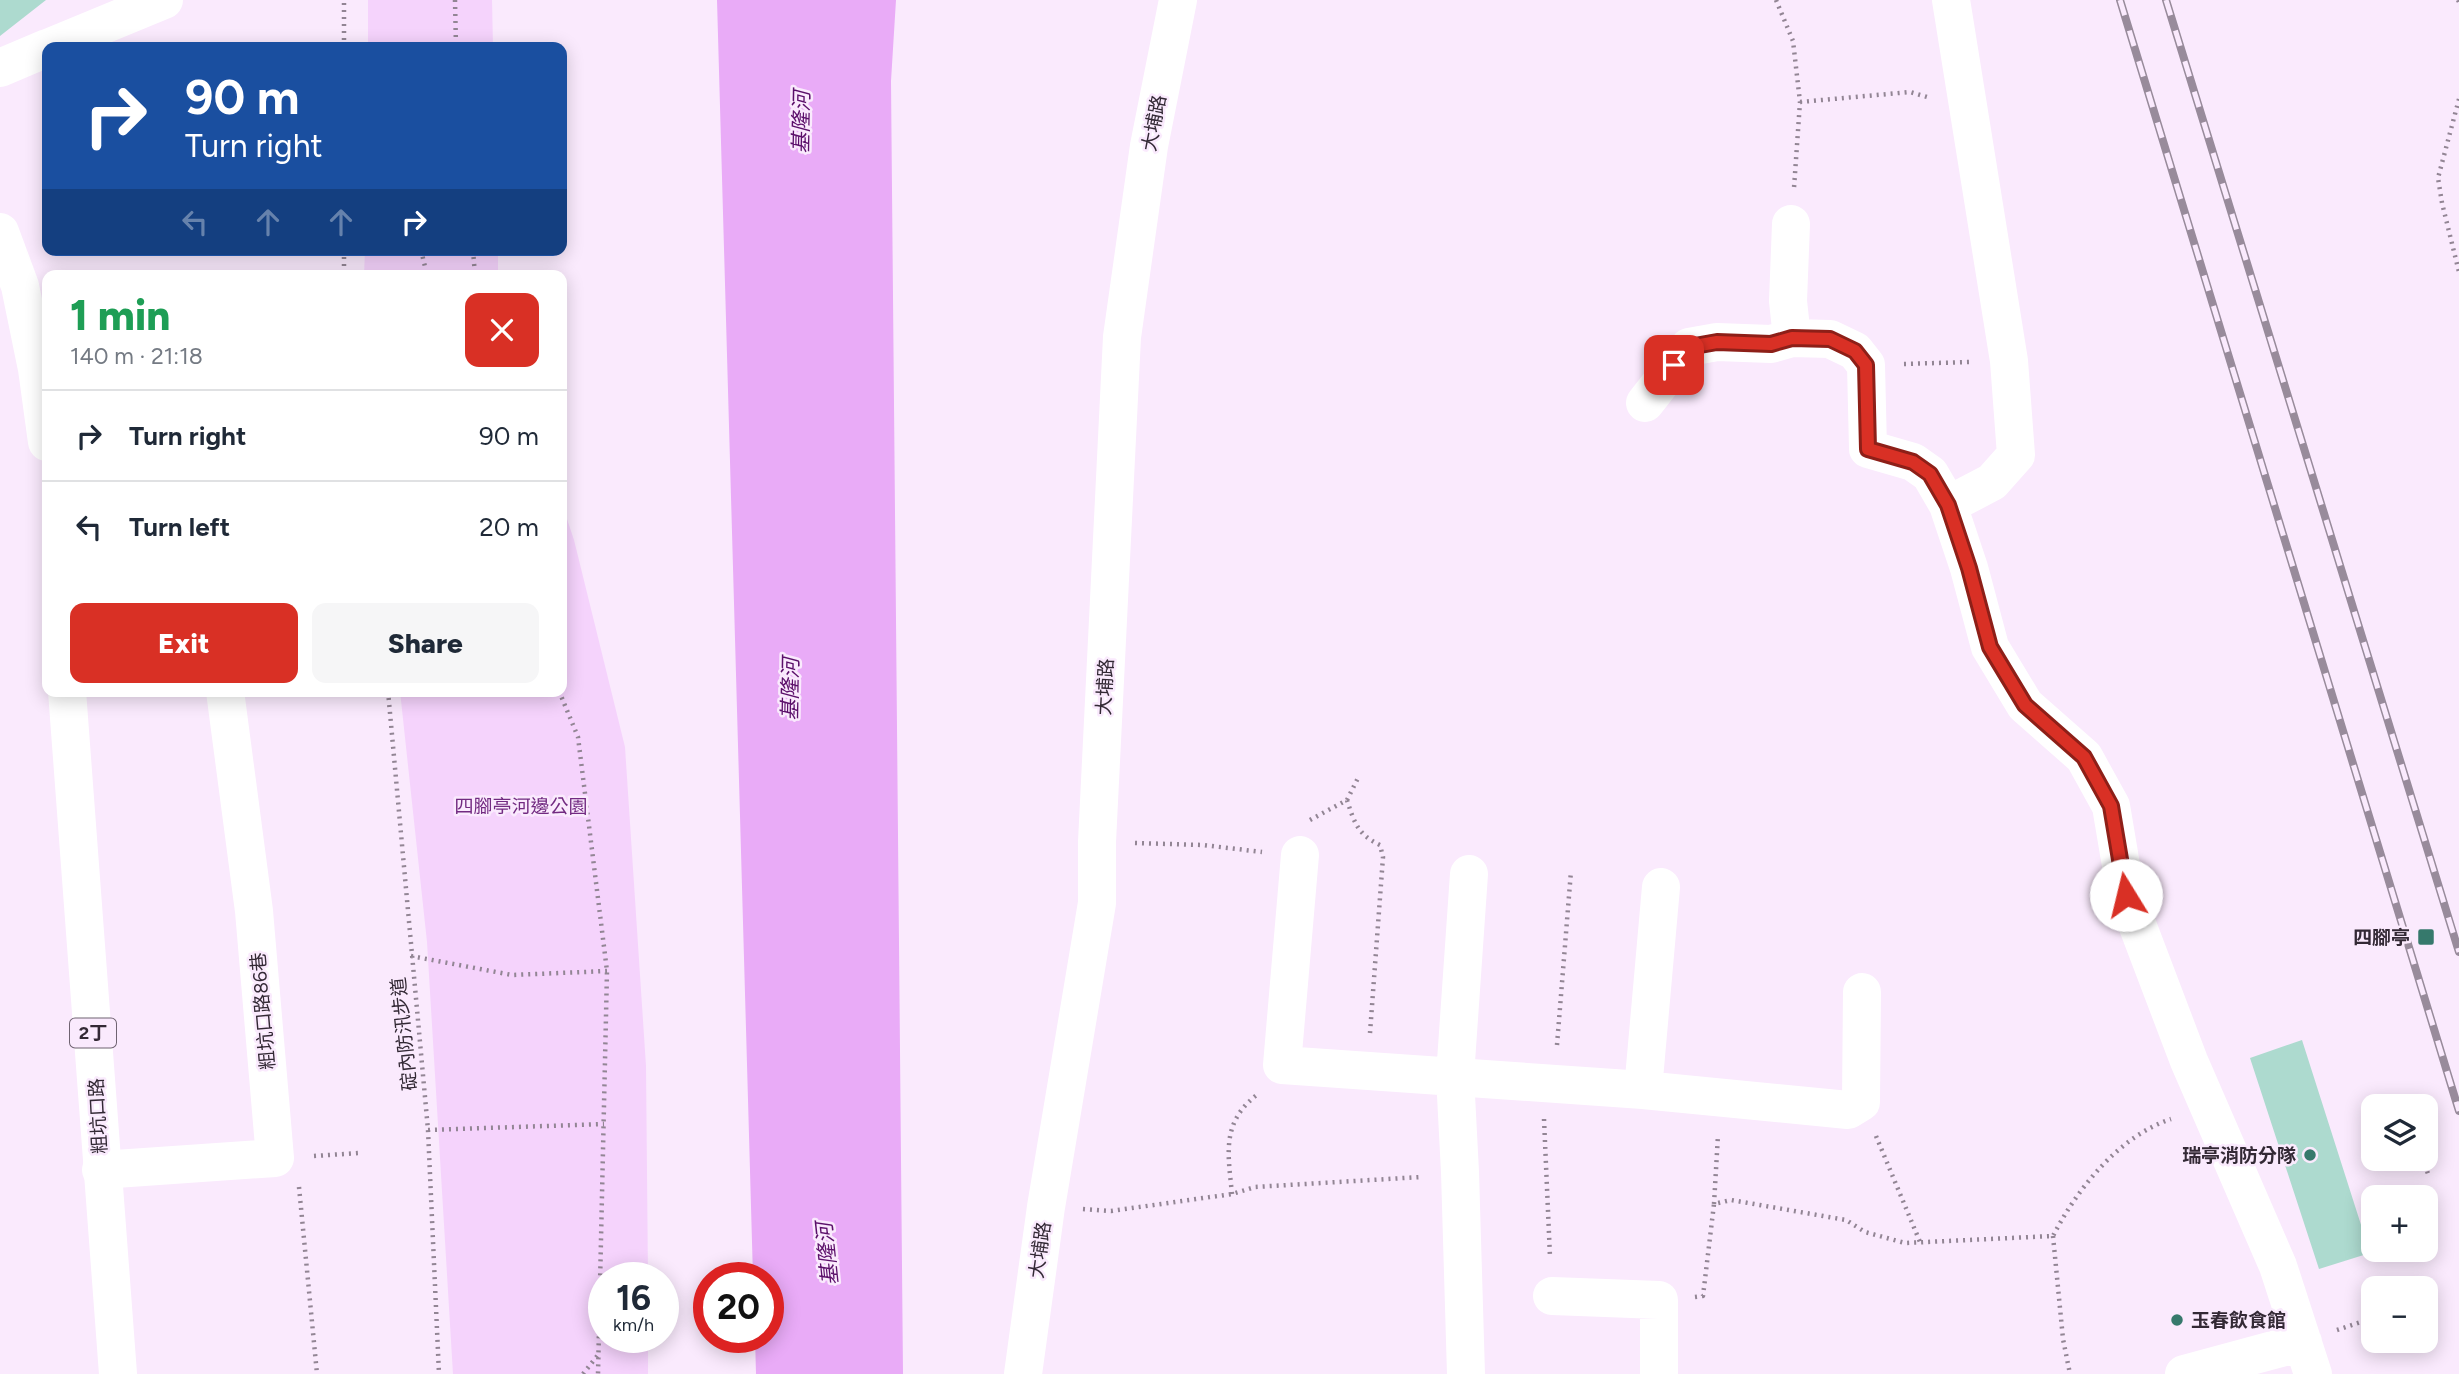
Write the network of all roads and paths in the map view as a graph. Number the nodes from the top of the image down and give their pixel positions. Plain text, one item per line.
1 (164, 0) edge
2 (344, 0) edge
3 (455, 0) edge
4 (1178, 0) edge
5 (1776, 0) edge
6 (1951, 0) edge
7 (63, 42) edge
8 (344, 42) edge
9 (456, 42) edge
10 (42, 51) edge
11 (0, 68) edge
12 (2459, 99) edge
13 (1800, 102) junction
14 (1968, 108) junction
15 (1791, 224) joint
16 (0, 232) edge
17 (2459, 272) edge
18 (1792, 338) junction
19 (2009, 361) junction
20 (1866, 365) junction
21 (42, 369) edge
22 (1645, 403) dead end
23 (1948, 505) junction
24 (67, 697) edge
25 (226, 697) edge
26 (389, 697) edge
27 (561, 697) edge
28 (1359, 776) dead end
29 (1347, 800) junction
30 (1097, 842) junction
31 (1300, 855) junction
32 (1571, 871) dead end
33 (1469, 874) dead end
34 (1661, 887) dead end
35 (411, 956) junction
36 (607, 971) junction
37 (1862, 992) dead end
38 (1304, 1067) junction
39 (1367, 1070) junction
40 (1455, 1076) junction
41 (1548, 1084) junction
42 (1643, 1090) junction
43 (1719, 1098) junction
44 (1861, 1102) junction
45 (2209, 1106) junction
46 (604, 1124) junction
47 (428, 1130) junction
48 (101, 1170) junction
49 (2427, 1171) edge
50 (1460, 1172) junction
51 (2428, 1174) dead end
52 (299, 1183) dead end
53 (1232, 1194) junction
54 (1714, 1204) junction
55 (1046, 1207) junction
56 (2053, 1236) junction
57 (1920, 1242) junction
58 (1552, 1296) joint
59 (1659, 1300) junction
60 (599, 1354) junction
61 (2308, 1358) edge
62 (118, 1374) edge
63 (317, 1374) edge
64 (439, 1374) edge
65 (583, 1374) edge
66 (598, 1374) edge
67 (1023, 1374) edge
68 (1466, 1374) edge
69 (1659, 1374) edge
70 (2070, 1374) edge
71 (2184, 1374) edge

1 - 7 street
2 - 8 path
3 - 9 path
4 - 30 street, 大埔路
5 - 13 path
6 - 14 street
10 - 11 street
12 - 17 path
13 - 14 path
13 - 15 path
14 - 19 street
15 - 18 street
16 - 21 street
18 - 20 street
18 - 22 street
19 - 20 path
19 - 23 street
20 - 23 street
23 - 45 street
24 - 48 street, 粗坑口路 / 2丁
25 - 48 street, 粗坑口路86巷
26 - 35 path, 碇內防汛步道
27 - 36 path
28 - 29 path
29 - 31 path
29 - 39 path
30 - 31 path
30 - 55 street, 大埔路
31 - 38 street
32 - 41 path
33 - 40 street
34 - 42 street
35 - 36 path
35 - 47 path, 碇內防汛步道
36 - 46 path
37 - 44 street
38 - 39 street
38 - 53 path
39 - 40 street
40 - 41 street
40 - 50 street
41 - 42 street
41 - 58 path
42 - 43 street
43 - 44 street
43 - 54 path
44 - 57 path
45 - 56 path
45 - 61 street
46 - 47 path
46 - 60 path
47 - 64 path, 碇內防汛步道
48 - 62 street, 粗坑口路 / 2丁
49 - 51 path
50 - 53 path
50 - 68 street
52 - 63 path
53 - 55 path
54 - 57 path
54 - 59 path
55 - 67 street, 大埔路
56 - 57 path
56 - 70 path
58 - 59 street
59 - 69 street
60 - 65 path
60 - 66 path
61 - 71 street

